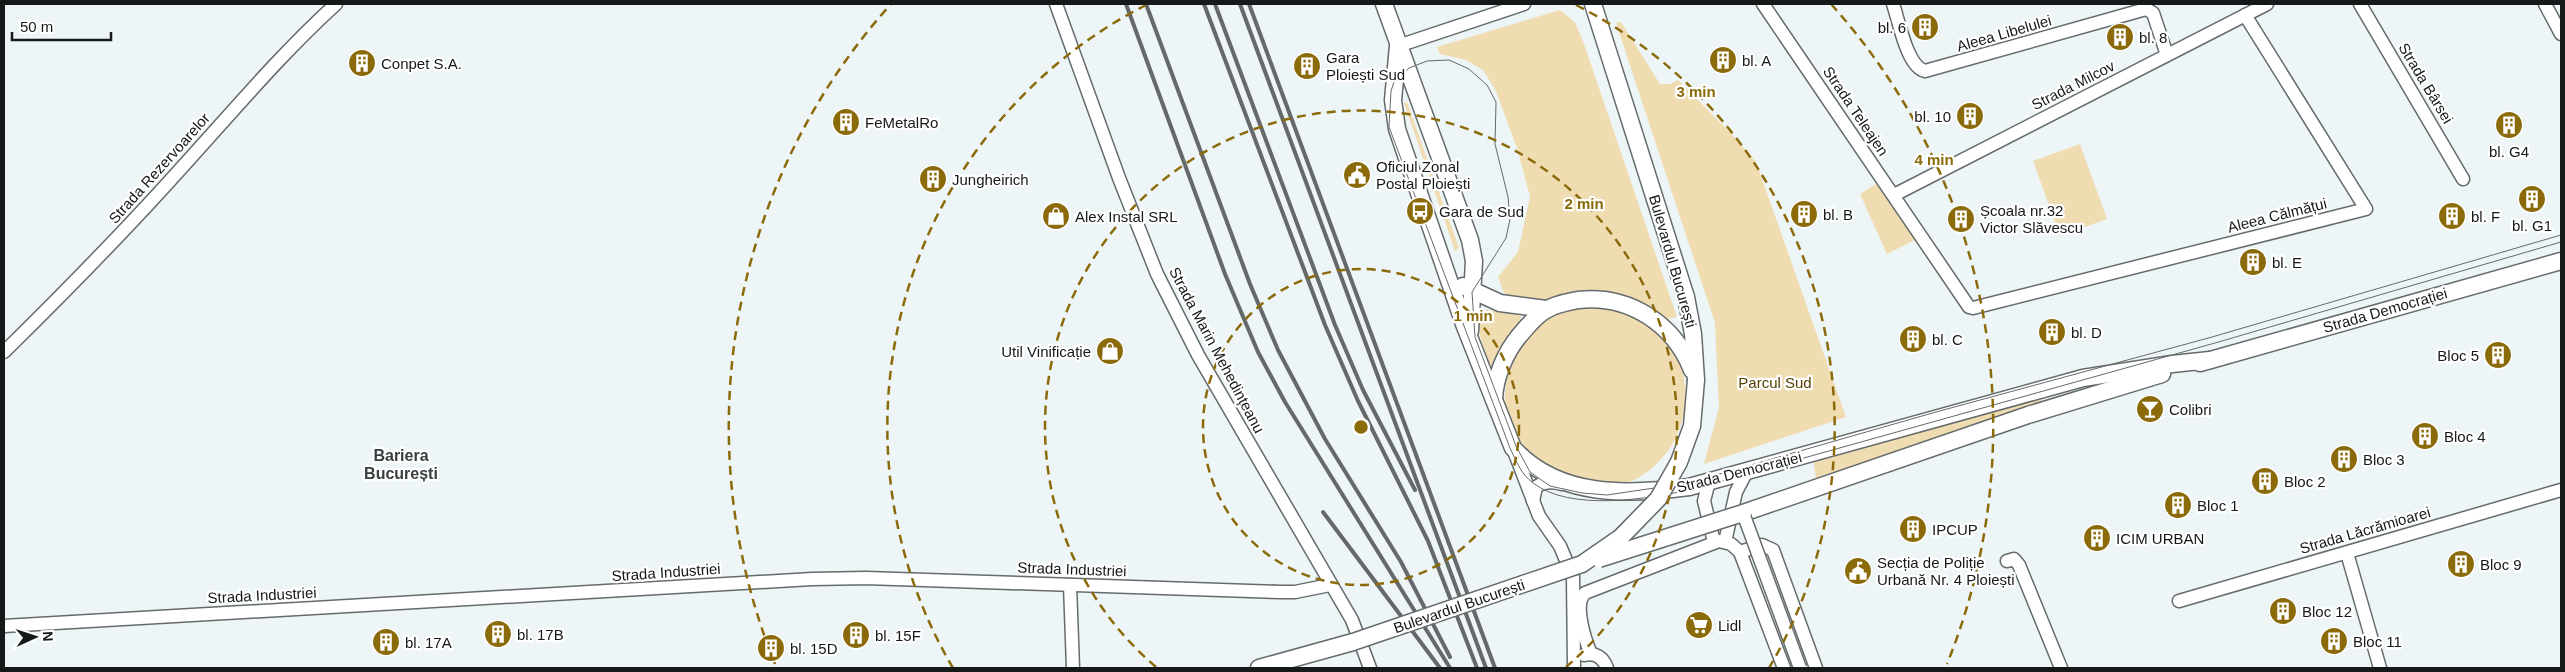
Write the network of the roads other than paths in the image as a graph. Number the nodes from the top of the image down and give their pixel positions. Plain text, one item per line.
1 (336, 4) edge
2 (1056, 4) edge
3 (1384, 4) edge
4 (1524, 4) edge
5 (1763, 4) edge
6 (1893, 4) edge
7 (2267, 4) edge
8 (2360, 4) edge
9 (2545, 4) edge
10 (1593, 5) edge
11 (2245, 15) junction
12 (2561, 34) edge
13 (1398, 46) junction
14 (2167, 55) junction
15 (2463, 179) dead end
16 (1894, 195) junction
17 (2561, 261) edge
18 (1450, 279) junction
19 (1472, 292) junction
20 (1973, 308) joint
21 (1546, 309) junction
22 (1469, 333) junction
23 (4, 352) edge
24 (2210, 360) junction
25 (1696, 380) junction
26 (2122, 386) junction
27 (2021, 394) junction
28 (1494, 399) junction
29 (1513, 448) junction
30 (1747, 471) junction
31 (1709, 481) junction
32 (1689, 487) junction
33 (1588, 488) junction
34 (2561, 490) edge
35 (1704, 501) junction
36 (1533, 502) junction
37 (1743, 513) junction
38 (1719, 542) junction
39 (1740, 552) junction
40 (2347, 553) junction
41 (2008, 561) dead end
42 (1582, 564) junction
43 (1781, 571) junction
44 (1574, 580) junction
45 (1330, 584) junction
46 (1070, 585) junction
47 (1752, 585) junction
48 (1772, 586) junction
49 (1590, 589) junction
50 (1792, 598) junction
51 (2179, 602) dead end
52 (4, 626) edge
53 (1591, 654) junction
54 (1573, 667) edge
55 (1073, 668) edge
56 (1259, 668) edge
57 (1370, 668) edge
58 (1607, 668) edge
59 (1784, 668) edge
60 (1800, 668) edge
61 (1816, 668) edge
62 (2061, 668) edge
63 (2380, 668) edge

1 - 23 street, Strada Rezervoarelor
2 - 45 street, Strada Marin Mehedințeanu
3 - 13 main road
4 - 13 street
5 - 16 street, Strada Teleajen
6 - 14 street, Aleea Libelulei
7 - 11 street, Strada Milcov
8 - 15 street, Strada Bârsei
9 - 12 street
10 - 25 main road, Bulevardul București
11 - 14 street, Strada Milcov
11 - 20 street, Aleea Călmățui
13 - 18 main road, Strada Democrației
13 - 19 main road
14 - 16 street, Strada Milcov
16 - 20 street, Strada Teleajen
17 - 24 main road, Strada Democrației
18 - 19 main road
18 - 22 main road, Strada Democrației
19 - 21 main road
19 - 22 main road
21 - 25 main road
21 - 28 main road
22 - 28 main road, Strada Democrației
24 - 26 main road, Strada Democrației
24 - 27 main road, Strada Democrației
25 - 42 main road, Bulevardul București, bridge
26 - 27 main road, Strada Democrației
26 - 37 main road, Strada Democrației
27 - 30 main road, Strada Democrației
28 - 29 main road, Strada Democrației
29 - 33 main road, Strada Democrației
29 - 36 street
30 - 31 main road, Strada Democrației
30 - 38 street
31 - 32 main road, Strada Democrației
31 - 35 street
32 - 33 main road, Strada Democrației
32 - 35 street
33 - 36 street
34 - 40 street, Strada Lăcrămioarei
35 - 38 street
36 - 44 street
37 - 42 main road, Strada Democrației, bridge
37 - 60 street, bridge
38 - 39 street
38 - 49 street
39 - 43 street
39 - 47 street
40 - 51 street, Strada Lăcrămioarei
40 - 63 street
41 - 62 street
42 - 56 main road, Bulevardul București, bridge
43 - 48 street
43 - 50 street
44 - 49 street
44 - 54 street
45 - 46 street, Strada Industriei
45 - 57 street, Strada Marin Mehedințeanu
46 - 52 street, Strada Industriei
46 - 55 street
47 - 48 street
47 - 59 street
48 - 50 street
49 - 53 street
50 - 61 street
53 - 54 street
53 - 58 street

